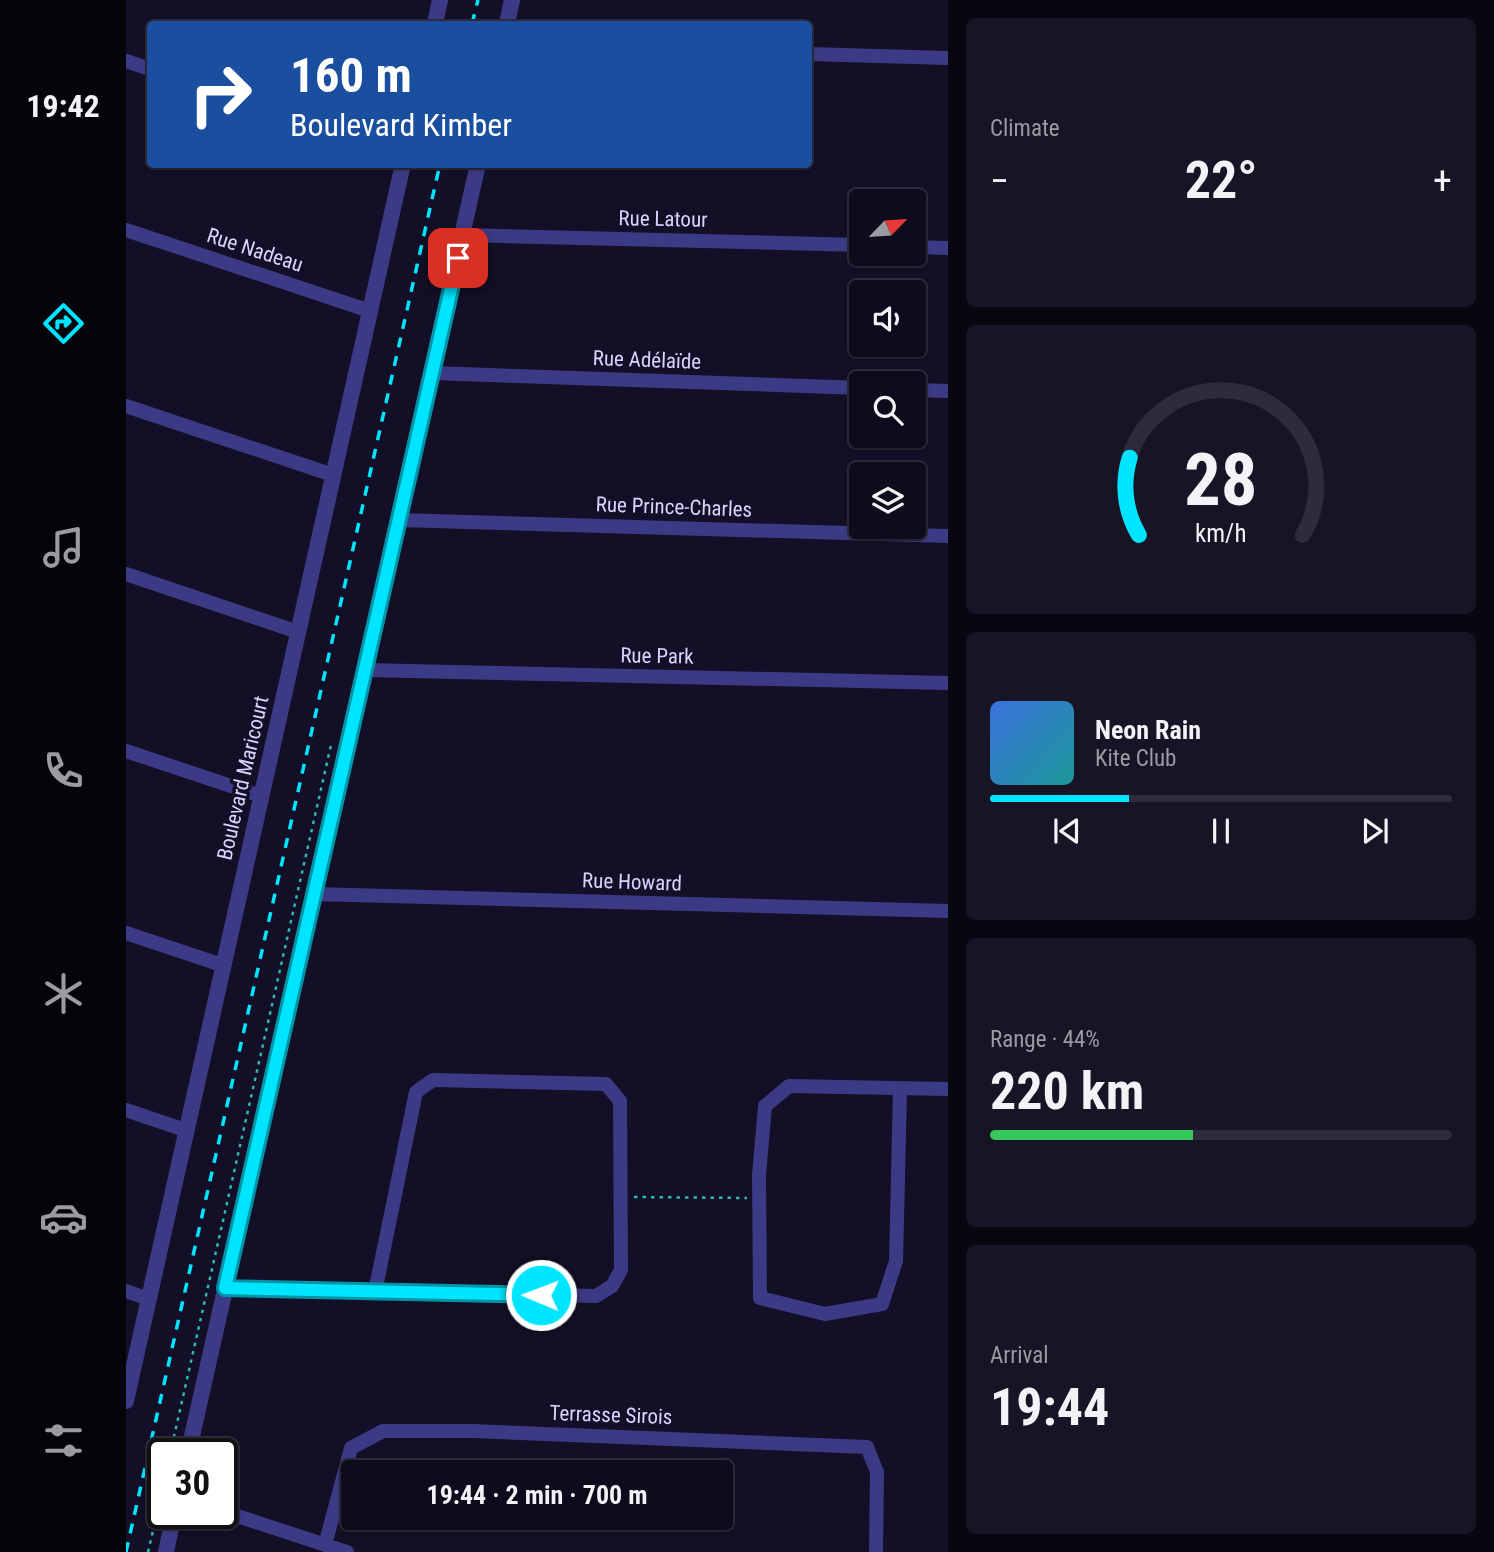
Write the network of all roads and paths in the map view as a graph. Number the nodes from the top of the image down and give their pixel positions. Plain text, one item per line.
1 (440, 0) edge
2 (512, 0) edge
3 (436, 21) edge
4 (507, 21) edge
5 (812, 54) edge
6 (948, 58) edge
7 (126, 61) edge
8 (147, 68) edge
9 (402, 168) edge
10 (477, 168) edge
11 (126, 230) edge
12 (463, 235) junction
13 (849, 246) edge
14 (926, 247) edge
15 (948, 248) edge
16 (370, 311) junction
17 (432, 373) junction
18 (849, 388) edge
19 (926, 390) edge
20 (948, 391) edge
21 (126, 406) edge
22 (333, 475) junction
23 (399, 520) junction
24 (948, 537) edge
25 (126, 574) edge
26 (298, 632) junction
27 (365, 670) junction
28 (948, 683) edge
29 (334, 735) dead end
30 (126, 751) edge
31 (261, 796) junction
32 (314, 894) junction
33 (948, 911) edge
34 (126, 933) edge
35 (222, 965) junction
36 (900, 1090) junction
37 (948, 1090) edge
38 (126, 1110) edge
39 (185, 1130) junction
40 (620, 1196) junction
41 (759, 1198) junction
42 (225, 1288) junction
43 (126, 1291) edge
44 (375, 1293) junction
45 (149, 1298) junction
46 (126, 1401) edge
47 (174, 1438) edge
48 (192, 1438) edge
49 (238, 1516) edge
50 (153, 1529) edge
51 (171, 1529) edge
52 (325, 1545) junction
53 (148, 1552) edge
54 (166, 1552) edge
55 (347, 1552) edge
56 (876, 1552) edge

1 - 3 street
2 - 4 street
5 - 6 street
7 - 8 street
9 - 16 street, Boulevard Maricourt
10 - 12 street
11 - 16 street, Rue Nadeau
12 - 13 street, Rue Latour
12 - 17 street
14 - 15 street
16 - 22 street, Boulevard Maricourt
17 - 18 street, Rue Adélaïde
17 - 23 street
19 - 20 street
21 - 22 street
22 - 26 street, Boulevard Maricourt
23 - 24 street, Rue Prince-Charles
23 - 27 street
25 - 26 street
26 - 31 street, Boulevard Maricourt
27 - 28 street, Rue Park
27 - 32 street
29 - 47 path
30 - 31 street
31 - 35 street, Boulevard Maricourt
32 - 33 street, Rue Howard
32 - 42 street
34 - 35 street
35 - 39 street, Boulevard Maricourt
36 - 37 street
36 - 41 street
36 - 41 street
38 - 39 street
39 - 45 street, Boulevard Maricourt
40 - 41 path
40 - 44 street
40 - 44 street
42 - 44 street
42 - 48 street
43 - 45 street
45 - 46 street, Boulevard Maricourt
49 - 52 street
50 - 53 path
51 - 54 street
52 - 55 street
52 - 56 street, Terrasse Sirois

